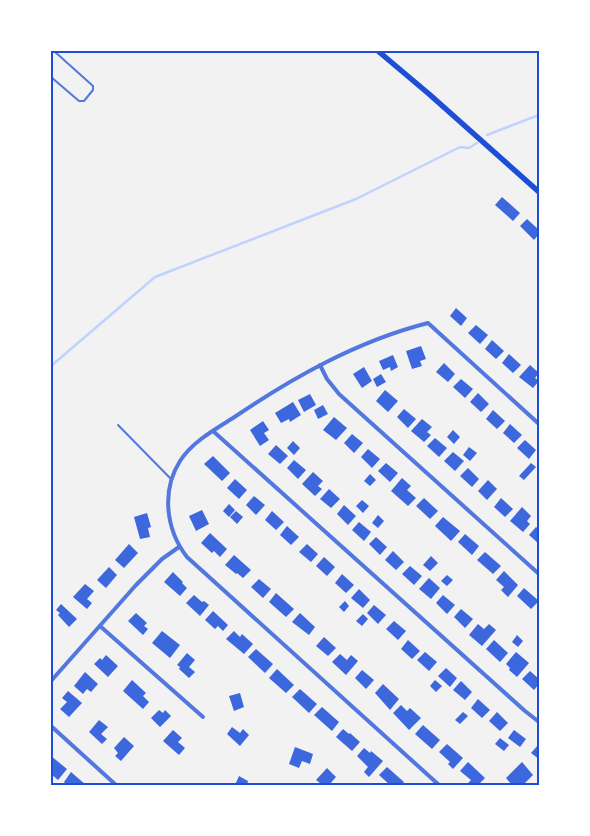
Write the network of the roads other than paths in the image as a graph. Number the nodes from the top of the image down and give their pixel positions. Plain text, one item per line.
1 (54, 51) edge
2 (378, 51) edge
3 (51, 77) edge
4 (539, 192) edge
5 (320, 365) junction
6 (539, 424) edge
7 (118, 425) dead end
8 (213, 431) junction
9 (171, 479) junction
10 (179, 547) junction
11 (539, 574) edge
12 (100, 626) junction
13 (51, 681) edge
14 (203, 717) dead end
15 (539, 722) edge
16 (51, 726) edge
17 (116, 785) edge
18 (439, 785) edge

1 - 3 lane
2 - 4 main road
5 - 6 street
5 - 8 street
5 - 11 street
7 - 9 lane
8 - 9 street
8 - 15 street
9 - 10 street
10 - 12 street
10 - 18 street
12 - 13 street
12 - 14 street
16 - 17 street

